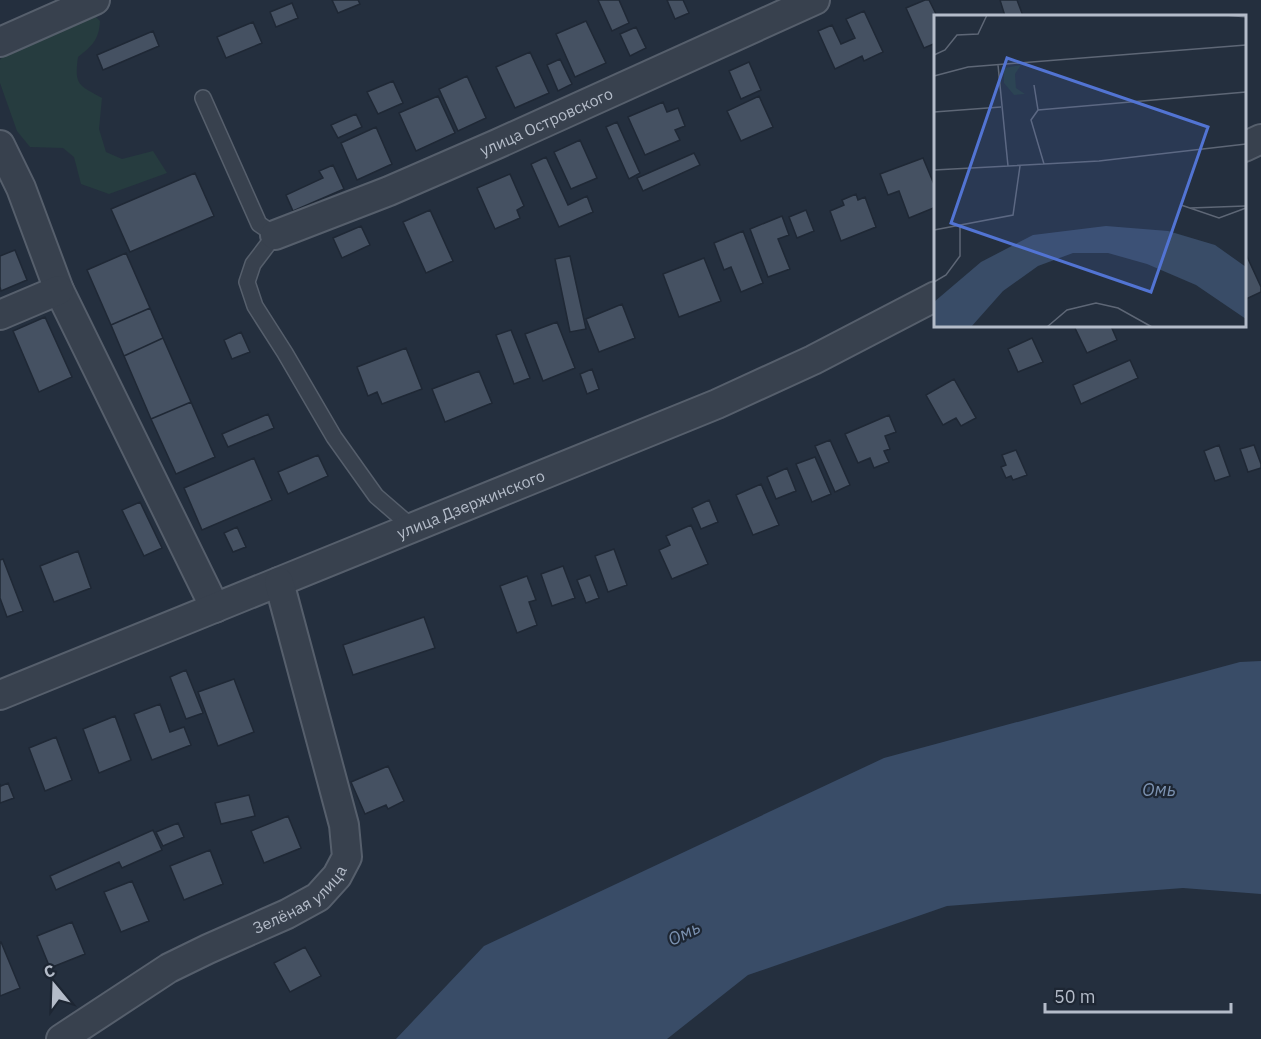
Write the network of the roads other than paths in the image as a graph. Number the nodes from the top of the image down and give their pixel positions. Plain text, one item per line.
1 (95, 0) edge
2 (814, 0) edge
3 (0, 42) edge
4 (203, 98) dead end
5 (1261, 140) edge
6 (0, 145) edge
7 (1246, 147) edge
8 (275, 235) junction
9 (60, 290) junction
10 (934, 297) edge
11 (0, 315) edge
12 (413, 528) junction
13 (279, 582) junction
14 (215, 608) junction
15 (0, 695) edge
16 (61, 1039) edge

1 - 3 street
2 - 8 street, улица Островского
4 - 8 lane
5 - 7 street
6 - 9 street
8 - 12 lane
9 - 11 street
9 - 14 street
10 - 12 street, улица Дзержинского
12 - 13 street, улица Дзержинского
13 - 14 street, улица Дзержинского
13 - 16 street, Зелёная улица
14 - 15 street, улица Дзержинского

